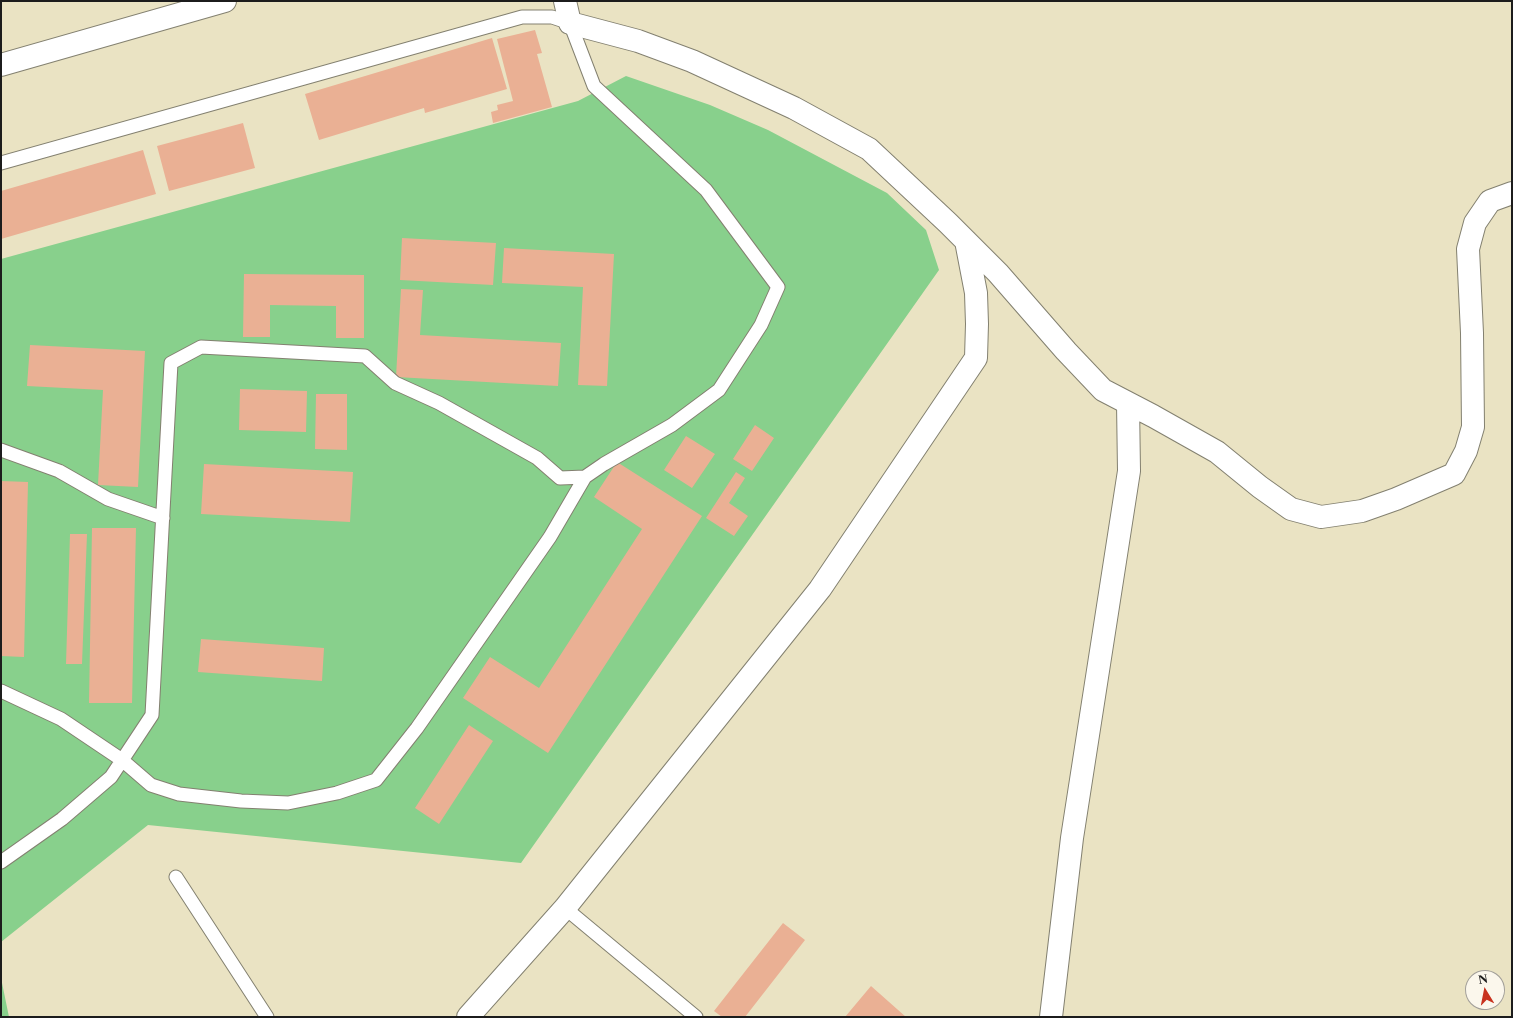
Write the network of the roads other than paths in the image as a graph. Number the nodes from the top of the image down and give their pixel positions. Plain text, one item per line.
1 (225, 1) edge
2 (565, 1) edge
3 (570, 23) junction
4 (1, 65) edge
5 (1, 163) edge
6 (1512, 194) edge
7 (966, 241) junction
8 (1128, 403) junction
9 (1, 450) edge
10 (586, 477) junction
11 (163, 518) junction
12 (1, 691) edge
13 (122, 760) junction
14 (1, 862) edge
15 (176, 877) dead end
16 (565, 908) junction
17 (267, 1017) edge
18 (468, 1017) edge
19 (696, 1017) edge
20 (1051, 1017) edge

1 - 4 street
2 - 3 street
3 - 5 lane
3 - 7 street
3 - 10 lane
6 - 8 street
7 - 8 street
7 - 16 street
8 - 20 street
9 - 11 lane
10 - 11 lane
10 - 13 lane
11 - 13 lane
12 - 13 lane
13 - 14 lane
15 - 17 lane
16 - 18 street
16 - 19 lane

